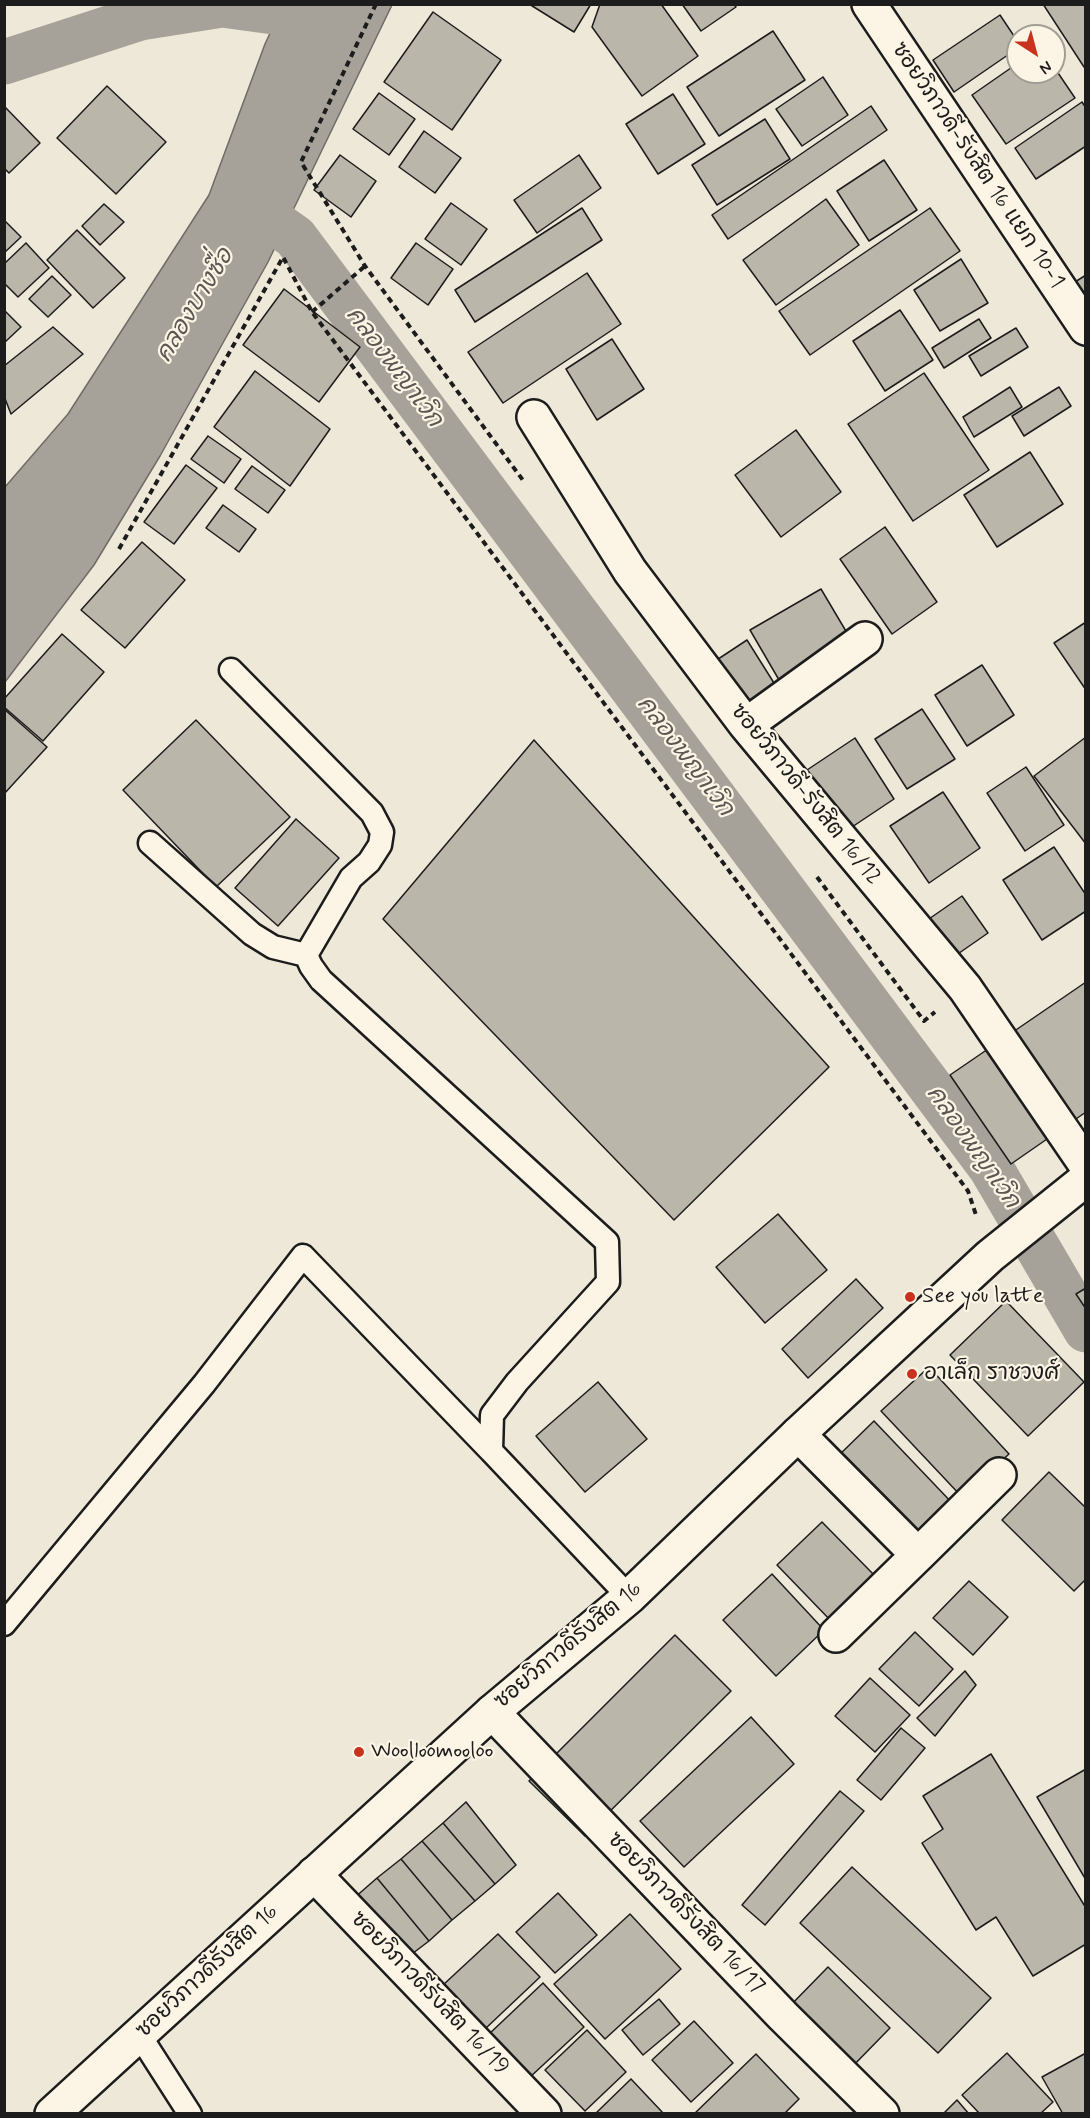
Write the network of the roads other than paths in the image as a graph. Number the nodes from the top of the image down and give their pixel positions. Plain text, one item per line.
1 (869, 4) edge
2 (1086, 328) edge
3 (534, 417) dead end
4 (865, 639) dead end
5 (231, 670) dead end
6 (746, 725) junction
7 (150, 843) dead end
8 (306, 955) junction
9 (1086, 1165) edge
10 (1086, 1179) edge
11 (798, 1434) junction
12 (491, 1451) junction
13 (999, 1475) dead end
14 (918, 1555) junction
15 (629, 1597) junction
16 (4, 1624) edge
17 (836, 1635) dead end
18 (492, 1712) junction
19 (314, 1874) junction
20 (140, 2036) junction
21 (52, 2114) edge
22 (190, 2114) edge
23 (544, 2114) edge
24 (882, 2114) edge

1 - 2 street, ซอยวิภาวดี-รังสิต 16 แยก 10-1
3 - 6 street, ซอยวิภาวดี-รังสิต 16/12
4 - 6 street
5 - 8 lane
6 - 9 street, ซอยวิภาวดี-รังสิต 16/12
7 - 8 lane
8 - 12 lane
10 - 11 street, ซอยวิภาวดีรังสิต 16
11 - 14 street
11 - 15 street, ซอยวิภาวดีรังสิต 16
12 - 15 lane
12 - 16 lane
13 - 14 street
14 - 17 street
15 - 18 street, ซอยวิภาวดีรังสิต 16
18 - 19 street, ซอยวิภาวดีรังสิต 16
18 - 24 street, ซอยวิภาวดีรังสิต 16/17
19 - 20 street, ซอยวิภาวดีรังสิต 16
19 - 23 street, ซอยวิภาวดีรังสิต 16/19
20 - 21 street, ซอยวิภาวดีรังสิต 16
20 - 22 lane

